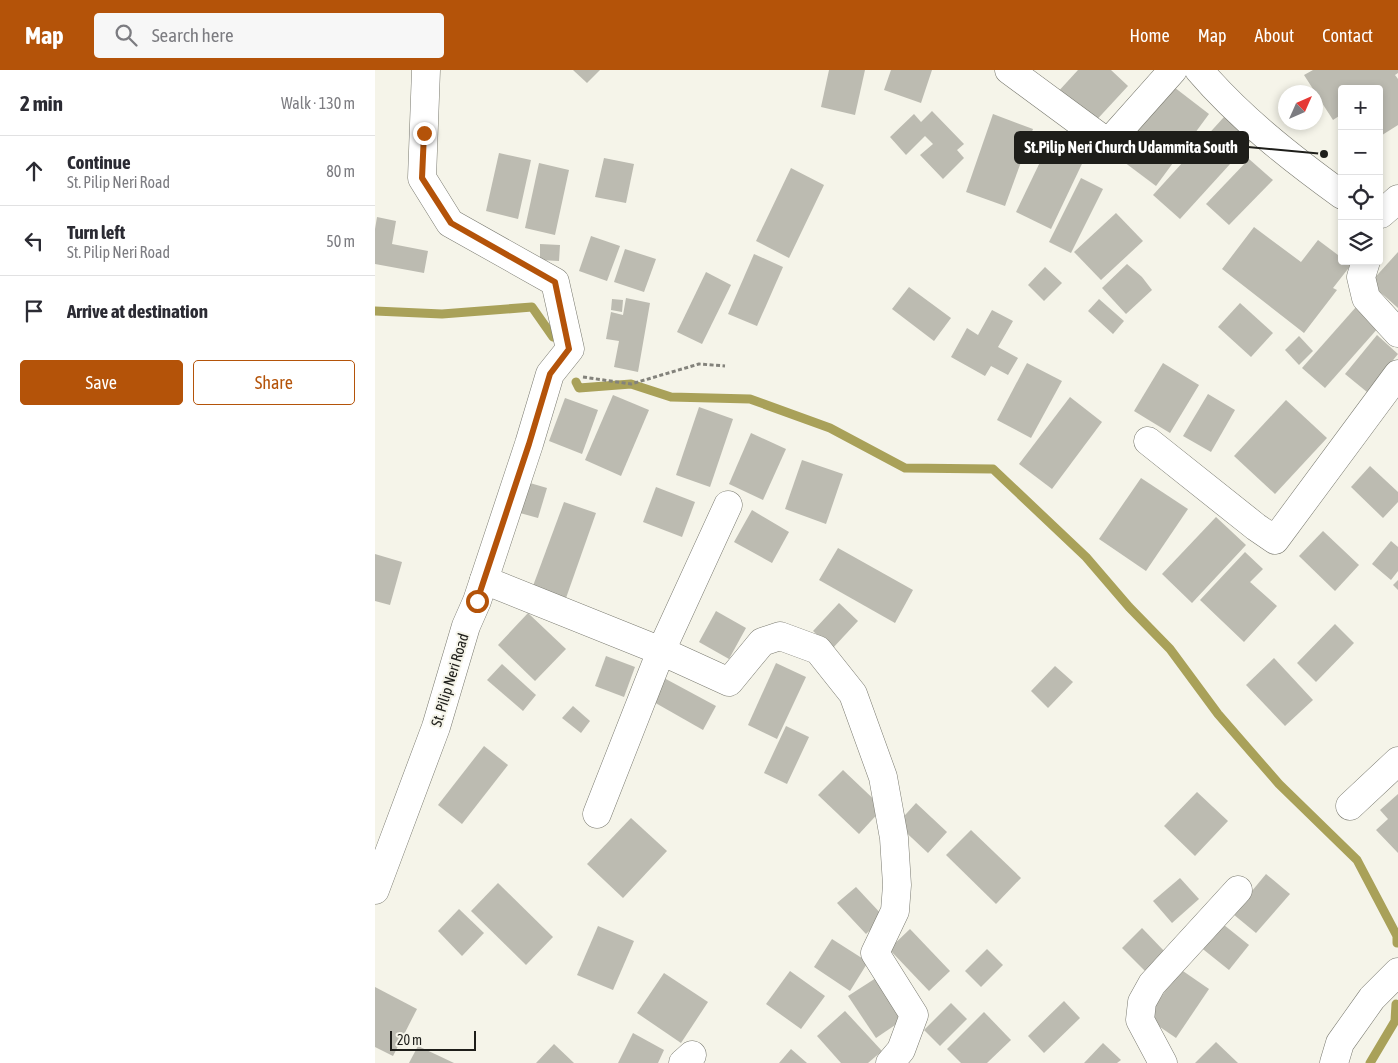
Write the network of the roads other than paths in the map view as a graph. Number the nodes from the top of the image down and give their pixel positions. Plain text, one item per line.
1 (426, 70) edge
2 (1009, 70) edge
3 (1173, 70) edge
4 (1199, 70) edge
5 (1338, 192) edge
6 (1365, 265) edge
7 (1398, 333) edge
8 (1398, 374) edge
9 (1148, 441) dead end
10 (728, 505) dead end
11 (484, 580) junction
12 (661, 651) junction
13 (1398, 761) edge
14 (1350, 806) dead end
15 (597, 814) dead end
16 (375, 890) edge
17 (1238, 890) dead end
18 (1398, 972) edge
19 (890, 1063) edge
20 (1163, 1063) edge
21 (1334, 1063) edge

1 - 11 street, St. Pilip Neri Road
2 - 3 street
4 - 5 street
6 - 7 street
8 - 9 street
10 - 12 street
11 - 12 street
11 - 16 street, St. Pilip Neri Road
12 - 15 street
12 - 19 street
13 - 14 street
17 - 20 street
18 - 21 street

